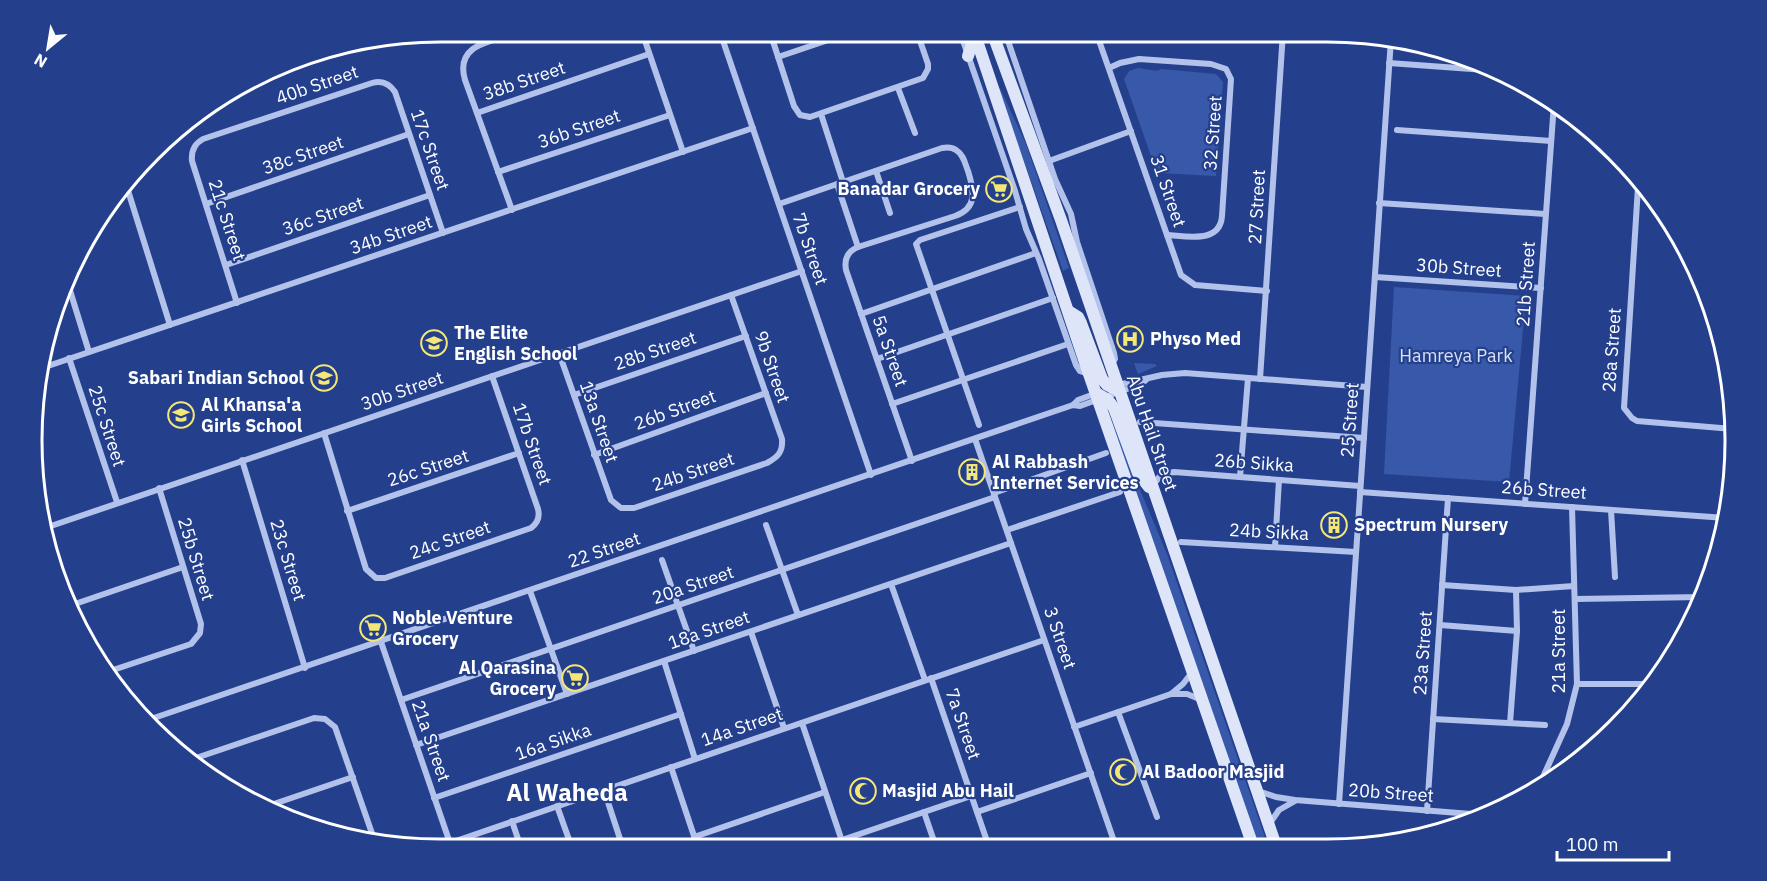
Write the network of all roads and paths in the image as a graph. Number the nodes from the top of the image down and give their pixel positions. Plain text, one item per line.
1 (491, 42) edge
2 (645, 42) edge
3 (723, 42) edge
4 (773, 42) edge
5 (822, 42) edge
6 (920, 42) edge
7 (963, 42) edge
8 (972, 42) edge
9 (977, 42) edge
10 (996, 42) edge
11 (1008, 42) edge
12 (1100, 42) edge
13 (1284, 42) edge
14 (1390, 47) edge
15 (649, 54) junction
16 (968, 56) junction
17 (778, 57) junction
18 (1389, 63) junction
19 (1109, 68) junction
20 (1468, 68) edge
21 (383, 82) joint
22 (898, 88) junction
23 (1024, 106) junction
24 (477, 113) junction
25 (1553, 113) edge
26 (821, 114) junction
27 (670, 115) junction
28 (753, 128) junction
29 (1397, 130) dead end
30 (1131, 131) junction
31 (409, 134) junction
32 (915, 134) dead end
33 (1551, 141) junction
34 (195, 145) joint
35 (683, 152) junction
36 (1049, 161) junction
37 (876, 171) junction
38 (498, 172) junction
39 (840, 183) junction
40 (1638, 192) edge
41 (129, 193) edge
42 (430, 195) junction
43 (1379, 203) junction
44 (206, 204) junction
45 (779, 204) junction
46 (1020, 207) junction
47 (512, 210) junction
48 (890, 213) dead end
49 (1545, 214) junction
50 (443, 233) junction
51 (1167, 235) junction
52 (858, 247) junction
53 (1036, 253) junction
54 (226, 265) junction
55 (802, 271) junction
56 (1374, 277) junction
57 (1541, 288) junction
58 (931, 290) junction
59 (1267, 291) junction
60 (70, 292) edge
61 (731, 295) junction
62 (1053, 298) junction
63 (237, 303) junction
64 (1068, 311) junction
65 (861, 314) junction
66 (170, 325) junction
67 (947, 335) junction
68 (746, 336) junction
69 (1068, 344) junction
70 (89, 352) junction
71 (559, 353) junction
72 (69, 358) junction
73 (877, 359) junction
74 (50, 365) edge
75 (1110, 367) junction
76 (1089, 374) junction
77 (492, 376) junction
78 (1248, 378) junction
79 (1260, 379) junction
80 (963, 380) junction
81 (1367, 387) junction
82 (1109, 390) junction
83 (766, 393) junction
84 (574, 395) junction
85 (892, 404) junction
86 (1140, 422) dead end
87 (979, 425) dead end
88 (1725, 428) edge
89 (1244, 430) junction
90 (324, 433) junction
91 (1364, 438) junction
92 (975, 439) junction
93 (782, 450) joint
94 (519, 453) junction
95 (1106, 453) dead end
96 (594, 455) junction
97 (242, 460) junction
98 (912, 461) junction
99 (871, 475) junction
100 (1240, 477) junction
101 (1279, 480) junction
102 (159, 488) junction
103 (1152, 488) junction
104 (1360, 489) junction
105 (1120, 492) dead end
106 (994, 495) junction
107 (1448, 498) junction
108 (611, 500) joint
109 (117, 502) junction
110 (1525, 504) junction
111 (1572, 507) junction
112 (1611, 510) junction
113 (347, 511) junction
114 (1717, 517) edge
115 (537, 523) joint
116 (766, 525) dead end
117 (52, 526) edge
118 (1007, 530) junction
119 (1181, 542) dead end
120 (1011, 543) junction
121 (1275, 547) junction
122 (1356, 552) junction
123 (662, 560) dead end
124 (183, 567) junction
125 (782, 570) junction
126 (1615, 578) dead end
127 (891, 584) junction
128 (1443, 585) junction
129 (1574, 586) junction
130 (1516, 590) junction
131 (530, 591) junction
132 (1693, 597) edge
133 (1575, 599) junction
134 (77, 603) edge
135 (678, 606) junction
136 (798, 615) junction
137 (1440, 625) junction
138 (1518, 631) junction
139 (750, 632) junction
140 (1044, 640) junction
141 (381, 642) junction
142 (551, 650) junction
143 (694, 651) junction
144 (664, 661) junction
145 (305, 668) junction
146 (114, 670) edge
147 (1193, 670) junction
148 (928, 679) junction
149 (1577, 684) junction
150 (1642, 684) edge
151 (567, 694) junction
152 (1171, 694) junction
153 (401, 700) junction
154 (1202, 700) junction
155 (1119, 712) junction
156 (681, 714) junction
157 (155, 718) edge
158 (1434, 719) junction
159 (802, 723) junction
160 (1510, 723) junction
161 (1545, 725) dead end
162 (1074, 727) junction
163 (784, 728) junction
164 (416, 745) junction
165 (198, 757) edge
166 (695, 759) junction
167 (671, 767) junction
168 (1091, 773) junction
169 (1545, 773) edge
170 (353, 777) junction
171 (604, 790) junction
172 (1257, 790) junction
173 (825, 792) junction
174 (971, 795) junction
175 (435, 798) junction
176 (1295, 800) junction
177 (276, 803) edge
178 (1339, 804) junction
179 (557, 806) junction
180 (1427, 811) junction
181 (924, 812) junction
182 (977, 812) junction
183 (1466, 814) edge
184 (1156, 817) dead end
185 (512, 821) junction
186 (1269, 826) junction
187 (372, 833) edge
188 (694, 837) joint
189 (449, 839) edge
190 (468, 839) edge
191 (518, 839) edge
192 (569, 839) edge
193 (620, 839) edge
194 (842, 839) edge
195 (845, 839) edge
196 (933, 839) edge
197 (986, 839) edge
198 (1113, 839) edge
199 (1251, 839) edge
200 (1274, 839) edge

1 - 24 street
2 - 15 street
3 - 28 street, 7b Street
4 - 17 street
5 - 17 street
6 - 22 street
7 - 16 street
8 - 16 main road
9 - 64 main road, Abu Hail Street
10 - 23 main road, Abu Hail Street
11 - 23 street
12 - 19 street, 31 Street
13 - 59 street, 27 Street
14 - 18 street, 25 Street
15 - 24 street, 38b Street
15 - 27 street
16 - 46 street
17 - 26 street
18 - 20 street
18 - 43 street, 25 Street
19 - 30 street, 31 Street
19 - 51 street, 32 Street
21 - 31 street, 17c Street
21 - 34 street, 40b Street
22 - 26 street
22 - 32 street
23 - 36 street
23 - 75 main road, Abu Hail Street
24 - 38 street
25 - 33 street, 21b Street
26 - 39 street
27 - 35 street
27 - 38 street, 36b Street
28 - 35 street, 34b Street
28 - 45 street, 7b Street
29 - 33 street
30 - 36 street
30 - 51 street, 31 Street
31 - 42 street, 17c Street
31 - 44 street, 38c Street
33 - 49 street, 21b Street
34 - 44 street, 21c Street
35 - 47 street, 34b Street
36 - 75 street
37 - 39 street
37 - 48 street
37 - 52 street
38 - 47 street
39 - 45 street
39 - 52 street
40 - 88 street, 28a Street
41 - 66 street
42 - 50 street, 17c Street
42 - 54 street, 36c Street
43 - 49 street
43 - 56 street, 25 Street
44 - 54 street, 21c Street
45 - 55 street, 7b Street
46 - 53 street
46 - 58 street
47 - 50 street, 34b Street
49 - 57 street, 21b Street
50 - 63 street, 34b Street
51 - 59 street, 31 Street
52 - 65 street, 5a Street
53 - 58 street
53 - 62 street
54 - 63 street, 21c Street
55 - 61 street, 30b Street
55 - 99 street, 7b Street
56 - 57 street, 30b Street
56 - 81 street, 25 Street
57 - 110 street, 21b Street
58 - 65 street
58 - 67 street
59 - 79 street, 27 Street
60 - 70 street
61 - 68 street, 9b Street
61 - 71 street, 30b Street
62 - 67 street
62 - 69 street
63 - 66 street, 34b Street
64 - 76 main road, Abu Hail Street
64 - 82 main road
65 - 73 street, 5a Street
66 - 70 street, 34b Street
67 - 73 street
67 - 80 street
68 - 83 street, 9b Street
68 - 84 street, 28b Street
69 - 76 street
69 - 80 street
70 - 72 street, 34b Street
71 - 77 street, 30b Street
71 - 84 street, 13a Street
72 - 74 street, 34b Street
72 - 109 street, 25c Street
73 - 85 street, 5a Street
75 - 82 main road, Abu Hail Street
76 - 82 main road, Abu Hail Street
77 - 90 street, 30b Street
77 - 94 street, 17b Street
78 - 79 street
78 - 82 street
78 - 89 street
79 - 81 street
80 - 85 street
80 - 87 street
81 - 91 street, 25 Street
82 - 92 street, 22 Street
82 - 103 main road, Abu Hail Street
82 - 147 main road, Abu Hail Street
83 - 93 street, 9b Street
83 - 96 street, 26b Street
84 - 96 street, 13a Street
85 - 98 street, 5a Street
86 - 89 street
89 - 91 street
89 - 100 street
90 - 97 street, 30b Street
90 - 113 street
91 - 104 street, 25 Street
92 - 98 street, 22 Street
92 - 106 street, 3 Street
93 - 108 street, 24b Street
94 - 113 street, 26c Street
94 - 115 street, 17b Street
95 - 106 street, 20a Street
96 - 108 street, 13a Street
97 - 102 street, 30b Street
97 - 145 street, 23c Street
98 - 99 street, 22 Street
99 - 131 street, 22 Street
100 - 101 street, 26b Sikka
100 - 103 street, 26b Sikka
101 - 104 street, 26b Sikka
101 - 121 street
102 - 109 street, 30b Street
102 - 124 street, 25b Street
103 - 172 main road, Abu Hail Street
104 - 107 street, 26b Street
104 - 122 street, 25 Street
105 - 118 street
106 - 118 street, 3 Street
106 - 125 street, 20a Street
107 - 110 street, 26b Street
107 - 128 street, 23a Street
109 - 117 street, 30b Street
110 - 111 street, 26b Street
111 - 112 street, 26b Street
111 - 129 street, 21a Street
112 - 114 street, 26b Street
112 - 126 street
113 - 115 street, 24c Street
116 - 125 street
118 - 120 street, 3 Street
119 - 121 street, 24b Sikka
120 - 127 street, 18a Street
120 - 140 street, 3 Street
121 - 122 street, 24b Sikka
122 - 178 street, 25 Street
123 - 135 street
124 - 134 street
124 - 146 street, 25b Street
125 - 135 street, 20a Street
125 - 136 street
127 - 136 street, 18a Street
127 - 148 street, 7a Street
128 - 130 street
128 - 137 street, 23a Street
129 - 130 street
129 - 133 street, 21a Street
130 - 138 street
131 - 141 street, 22 Street
131 - 142 street
132 - 133 street
133 - 149 street, 21a Street
135 - 142 street, 20a Street
135 - 143 street
136 - 139 street, 18a Street
137 - 138 street
137 - 158 street, 23a Street
138 - 160 street
139 - 143 street, 18a Street
139 - 163 street
140 - 148 street, 14a Street
140 - 162 street, 3 Street
141 - 145 street, 22 Street
141 - 153 street, 21a Street
142 - 151 street
142 - 153 street, 20a Street
143 - 144 street, 18a Street
144 - 151 street, 18a Street
144 - 156 street
145 - 157 street, 22 Street
147 - 152 street
147 - 154 main road, Abu Hail Street
148 - 159 street, 14a Street
148 - 174 street, 7a Street
149 - 150 street
149 - 169 street, 21a Street
151 - 164 street, 18a Street
152 - 154 street
152 - 155 street
153 - 164 street, 21a Street
154 - 199 main road, Abu Hail Street
155 - 162 street
155 - 184 street
156 - 166 street
156 - 175 street, 16a Sikka
158 - 160 street
158 - 180 street, 23a Street
159 - 163 street, 14a Street
159 - 173 street
160 - 161 street
162 - 168 street, 3 Street
163 - 166 street, 14a Street
164 - 175 street, 21a Street
165 - 170 street
166 - 167 street, 14a Street
167 - 171 street, 14a Street
167 - 188 street
168 - 182 street
168 - 198 street, 3 Street
170 - 177 street
170 - 187 street
171 - 179 street, 14a Street
171 - 193 street
172 - 176 street, 20b Street
172 - 186 main road, Abu Hail Street
173 - 188 street
173 - 194 street
174 - 181 street
174 - 182 street, 7a Street
175 - 189 street, 21a Street
176 - 178 street, 20b Street
176 - 186 street
178 - 180 street, 20b Street
179 - 185 street, 14a Street
179 - 192 street
180 - 183 street, 20b Street
181 - 195 street
181 - 196 street
182 - 197 street, 7a Street
185 - 190 street, 14a Street
185 - 191 street
186 - 200 main road, Abu Hail Street

